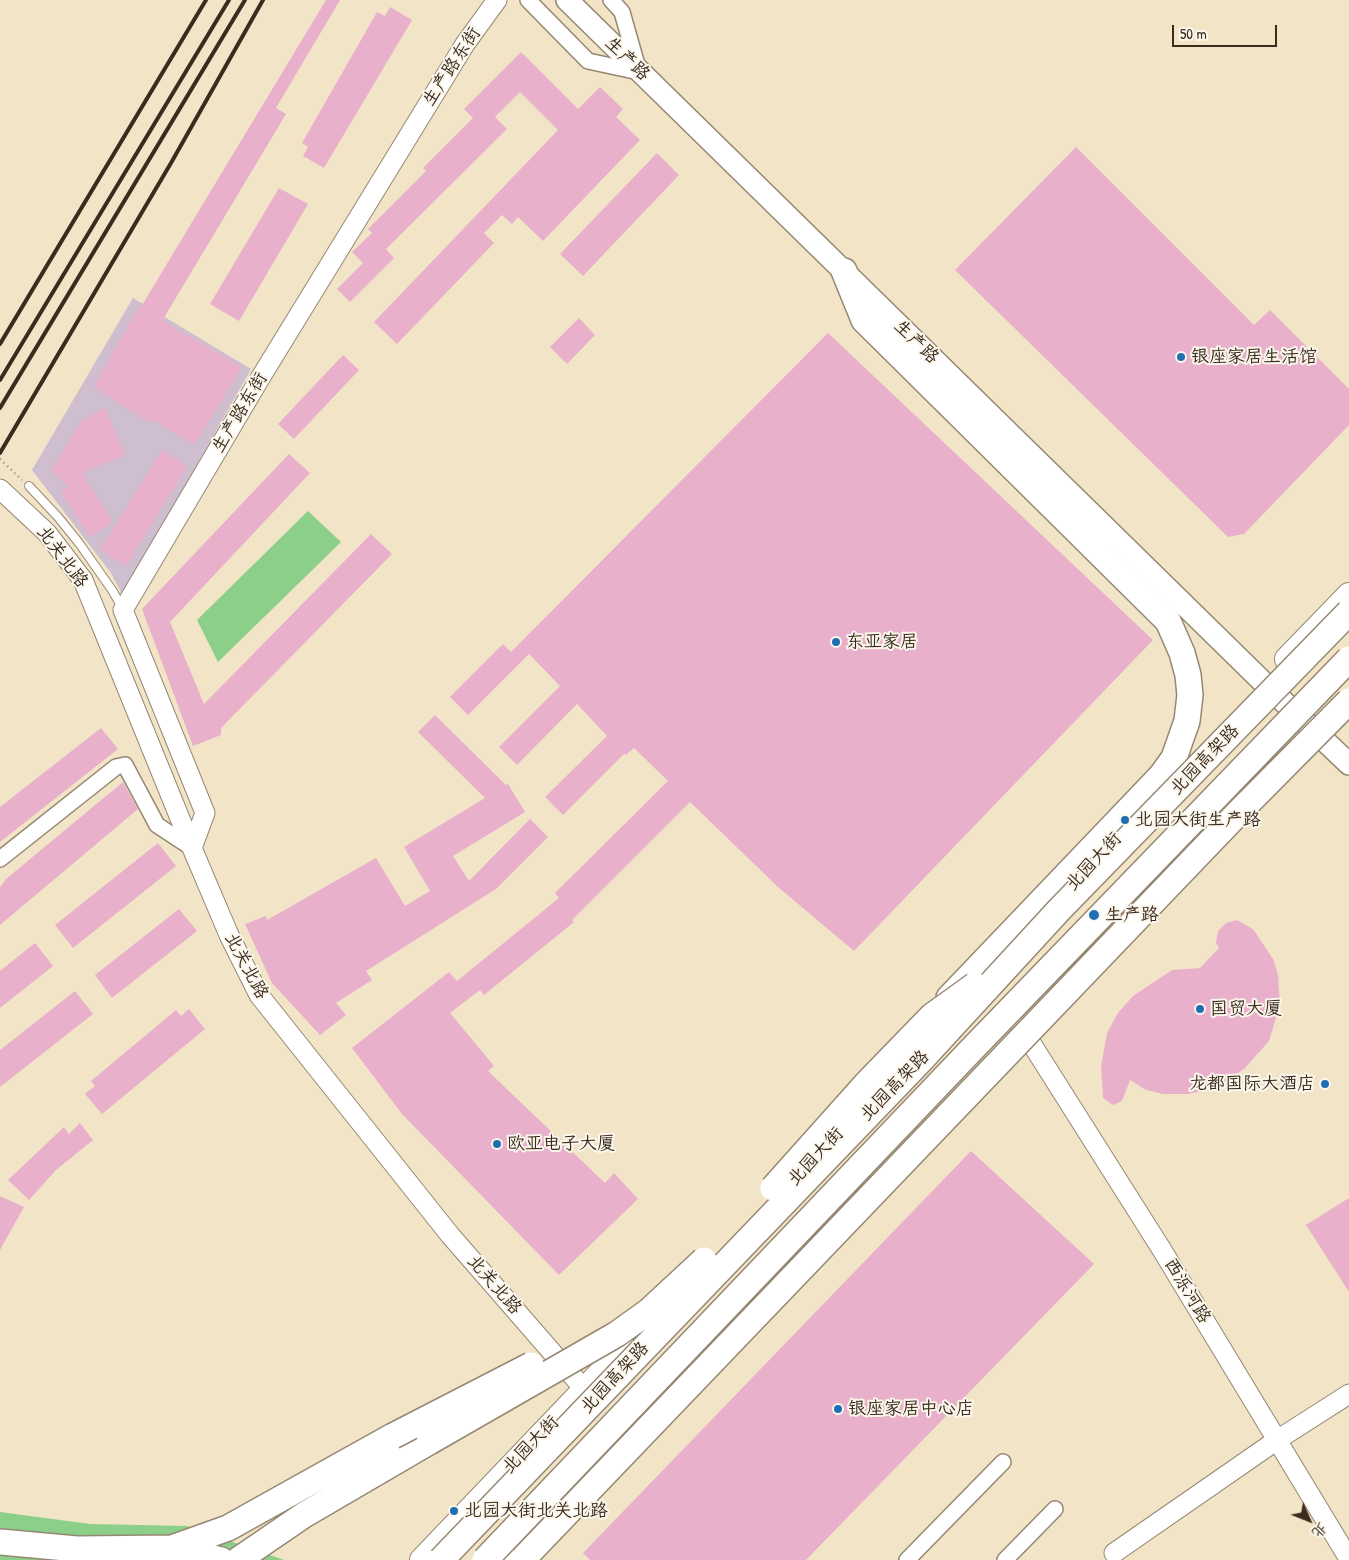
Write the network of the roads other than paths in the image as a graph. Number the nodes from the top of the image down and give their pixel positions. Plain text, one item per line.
1 (497, 0) edge
2 (528, 0) edge
3 (567, 0) edge
4 (610, 0) edge
5 (639, 72) junction
6 (844, 271) junction
7 (29, 486) road end
8 (0, 489) edge
9 (1349, 595) edge
10 (123, 610) junction
11 (1349, 612) edge
12 (1349, 659) edge
13 (1265, 684) junction
14 (1349, 686) edge
15 (1349, 701) edge
16 (1310, 727) junction
17 (1349, 764) edge
18 (192, 848) junction
19 (0, 859) edge
20 (1059, 910) junction
21 (1093, 924) junction
22 (932, 1016) junction
23 (1020, 1026) junction
24 (1009, 1054) junction
25 (866, 1084) junction
26 (921, 1146) junction
27 (798, 1186) junction
28 (812, 1218) junction
29 (690, 1275) junction
30 (584, 1389) junction
31 (1349, 1394) edge
32 (1277, 1440) junction
33 (1002, 1462) dead end
34 (1055, 1509) dead end
35 (0, 1542) edge
36 (172, 1548) junction
37 (918, 1556) edge
38 (1111, 1556) edge
39 (1349, 1559) edge
40 (221, 1560) edge
41 (238, 1560) edge
42 (422, 1560) edge
43 (441, 1560) edge
44 (485, 1560) edge
45 (506, 1560) edge
46 (522, 1560) edge
47 (1005, 1560) edge

1 - 10 street, 生产路东街
2 - 5 street
3 - 5 main road, 生产路
4 - 5 street
5 - 6 main road, 生产路
6 - 13 main road, 生产路
6 - 22 highway, bridge
7 - 10 lane
8 - 18 street, 北关北路
9 - 13 main road, 北园大街
10 - 18 street
11 - 20 highway, 北园高架路, bridge
12 - 21 highway, 北园高架路, bridge
13 - 16 main road, 生产路
13 - 30 main road, 北园大街
14 - 16 main road
15 - 24 highway, bridge
16 - 17 main road
16 - 23 main road
18 - 19 street
18 - 30 street, 北关北路
20 - 22 highway, bridge
20 - 27 highway, 北园高架路, bridge
21 - 24 highway, bridge
21 - 28 highway, 北园高架路, bridge
22 - 25 highway, bridge
23 - 32 street, 西泺河路
23 - 45 main road
24 - 26 highway, bridge
25 - 27 highway, bridge
25 - 29 highway, bridge
26 - 28 highway, bridge
26 - 46 highway, bridge
27 - 43 highway, 北园高架路, bridge
28 - 44 highway, 北园高架路, bridge
29 - 36 highway, bridge
29 - 41 highway, bridge
30 - 42 main road, 北园大街
31 - 32 street
32 - 38 street
32 - 39 street, 西泺河路
33 - 37 street
34 - 47 street
35 - 36 highway
36 - 40 highway

